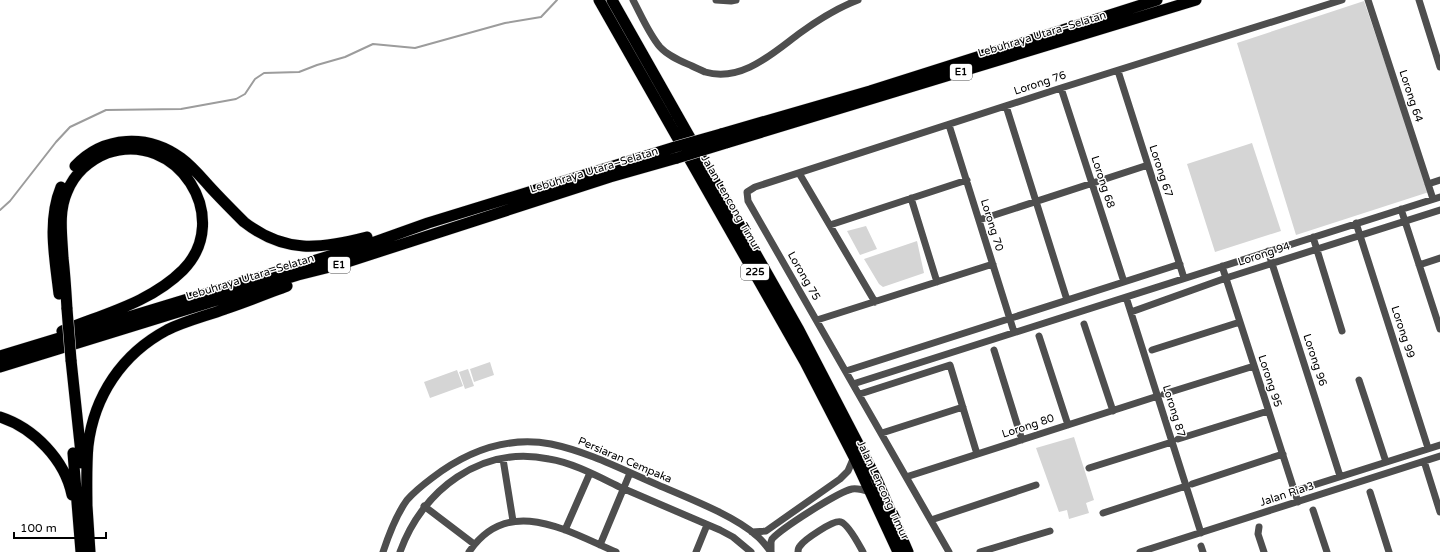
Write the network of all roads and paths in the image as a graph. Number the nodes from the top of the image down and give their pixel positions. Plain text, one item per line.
1 (599, 0) edge
2 (612, 0) edge
3 (633, 0) edge
4 (716, 0) edge
5 (736, 0) edge
6 (857, 0) edge
7 (1157, 0) edge
8 (1196, 0) edge
9 (1342, 0) edge
10 (1368, 0) edge
11 (1419, 0) edge
12 (1440, 67) edge
13 (1118, 71) junction
14 (1061, 88) junction
15 (1006, 106) junction
16 (949, 124) junction
17 (723, 139) junction
18 (676, 153) junction
19 (1148, 165) junction
20 (800, 173) junction
21 (966, 180) junction
22 (1440, 180) edge
23 (1092, 182) junction
24 (1428, 184) junction
25 (747, 192) joint
26 (911, 198) junction
27 (1436, 198) edge
28 (1036, 201) junction
29 (1401, 209) junction
30 (1440, 210) edge
31 (979, 220) junction
32 (1405, 222) junction
33 (428, 223) junction
34 (1356, 223) junction
35 (830, 225) junction
36 (1360, 236) junction
37 (1313, 237) junction
38 (1317, 250) junction
39 (1268, 251) junction
40 (1440, 258) edge
41 (993, 264) junction
42 (1180, 264) junction
43 (1272, 264) junction
44 (338, 265) junction
45 (1419, 265) junction
46 (1222, 266) junction
47 (1184, 278) junction
48 (1226, 278) junction
49 (936, 282) junction
50 (1124, 282) junction
51 (1126, 297) junction
52 (1067, 300) junction
53 (874, 302) junction
54 (1437, 308) edge
55 (64, 310) junction
56 (1131, 312) junction
57 (1010, 318) junction
58 (817, 320) junction
59 (1240, 322) junction
60 (1084, 324) dead end
61 (1440, 329) edge
62 (1342, 331) dead end
63 (1014, 332) junction
64 (1039, 336) dead end
65 (994, 350) dead end
66 (1152, 350) dead end
67 (0, 356) edge
68 (68, 361) junction
69 (1254, 366) junction
70 (0, 367) edge
71 (846, 371) junction
72 (1359, 380) dead end
73 (853, 384) junction
74 (860, 394) junction
75 (1161, 395) junction
76 (963, 407) junction
77 (1113, 411) junction
78 (1268, 411) junction
79 (0, 417) edge
80 (1068, 425) junction
81 (882, 433) junction
82 (1022, 440) junction
83 (1175, 440) junction
84 (1440, 444) edge
85 (1428, 448) junction
86 (977, 454) junction
87 (1283, 454) junction
88 (1440, 456) edge
89 (854, 457) junction
90 (503, 459) junction
91 (1386, 462) junction
92 (1424, 462) junction
93 (1089, 468) dead end
94 (590, 473) junction
95 (630, 474) junction
96 (1340, 476) junction
97 (906, 477) junction
98 (1036, 485) dead end
99 (1189, 485) junction
100 (623, 488) junction
101 (1294, 491) junction
102 (870, 492) junction
103 (1370, 492) dead end
104 (1298, 502) junction
105 (424, 506) junction
106 (1313, 510) dead end
107 (1103, 512) dead end
108 (1440, 512) edge
109 (88, 513) junction
110 (931, 520) junction
111 (513, 521) junction
112 (707, 525) junction
113 (1259, 527) dead end
114 (564, 530) junction
115 (1050, 530) dead end
116 (752, 532) junction
117 (1201, 533) junction
118 (474, 544) junction
119 (600, 545) junction
120 (80, 547) edge
121 (90, 552) edge
122 (383, 552) edge
123 (400, 552) edge
124 (469, 552) edge
125 (616, 552) edge
126 (696, 552) edge
127 (751, 552) edge
128 (771, 552) edge
129 (798, 552) edge
130 (863, 552) edge
131 (898, 552) edge
132 (908, 552) edge
133 (949, 552) edge
134 (980, 552) edge
135 (1140, 552) edge
136 (1264, 552) edge
137 (1327, 552) edge
138 (1389, 552) edge

1 - 89 highway, Jalan Lencong Timur / 225
2 - 132 highway, Jalan Lencong Timur / 225
3 - 6 street
4 - 5 street
7 - 17 highway, Lebuhraya Utara–Selatan / E1
8 - 17 highway, Lebuhraya Utara–Selatan / E1
9 - 13 street, Lorong 76
10 - 24 street, Lorong 64
11 - 12 street
13 - 14 street, Lorong 76
13 - 19 street, Lorong 67
14 - 15 street, Lorong 76
14 - 23 street, Lorong 68
15 - 16 street, Lorong 76
15 - 28 street
16 - 20 street, Lorong 76
16 - 21 street, Lorong 70
17 - 18 highway, Lebuhraya Utara–Selatan / E1, bridge
18 - 33 highway, Lebuhraya Utara–Selatan / E1
18 - 44 highway, Lebuhraya Utara–Selatan / E1
19 - 23 street
19 - 42 street, Lorong 67
20 - 25 street, Lorong 76
20 - 35 street
21 - 26 street
21 - 31 street, Lorong 70
22 - 24 street
23 - 28 street
23 - 50 street, Lorong 68
24 - 27 street, Lorong 64
25 - 58 street, Lorong 75
26 - 35 street
26 - 49 street
27 - 29 street
28 - 31 street
28 - 52 street
29 - 32 street
29 - 34 street
30 - 32 street, Lorong 94
31 - 41 street, Lorong 70
32 - 36 street, Lorong 94
32 - 45 street
33 - 55 highway
33 - 67 highway, Lebuhraya Utara–Selatan / E1
34 - 36 street, Lorong 99
34 - 37 street
35 - 53 street
36 - 38 street, Lorong 94
36 - 85 street, Lorong 99
37 - 38 street
37 - 39 street
38 - 43 street, Lorong 94
38 - 62 street
39 - 43 street, Lorong 96
39 - 46 street
40 - 45 street
41 - 49 street
41 - 57 street, Lorong 70
42 - 47 street, Lorong 67
42 - 50 street
43 - 48 street, Lorong 94
43 - 96 street, Lorong 96
44 - 70 highway, Lebuhraya Utara–Selatan / E1
44 - 109 highway
45 - 54 street
46 - 47 street
46 - 48 street, Lorong 95
47 - 51 street
48 - 56 street, Lorong 94
48 - 59 street, Lorong 95
49 - 53 street
50 - 52 street
51 - 56 street, Lorong 87
51 - 63 street
52 - 57 street
53 - 58 street
54 - 61 street
55 - 67 highway
55 - 68 highway
56 - 75 street, Lorong 87
57 - 63 street, Lorong 70
57 - 71 street
58 - 71 street, Lorong 75
59 - 66 street
59 - 69 street, Lorong 95
60 - 77 street
63 - 73 street
64 - 80 street
65 - 82 street
68 - 109 highway
68 - 120 highway
69 - 75 street, Lorong 80
69 - 78 street, Lorong 95
71 - 73 street, Lorong 75
72 - 91 street
73 - 74 street
74 - 76 street
74 - 81 street
75 - 77 street, Lorong 80
75 - 83 street, Lorong 87
76 - 81 street
76 - 86 street
77 - 80 street, Lorong 80
78 - 83 street
78 - 87 street, Lorong 95
79 - 120 highway
80 - 82 street, Lorong 80
81 - 97 street
82 - 86 street, Lorong 80
83 - 93 street
83 - 99 street, Lorong 87
84 - 85 street
85 - 91 street
86 - 97 street, Lorong 80
87 - 99 street
87 - 101 street, Lorong 95
88 - 92 street, Jalan Ria 3
89 - 102 highway, Jalan Lencong Timur / 225
89 - 116 street
90 - 94 street
90 - 105 street
90 - 111 street
91 - 96 street
92 - 104 street, Jalan Ria 3
92 - 108 street
94 - 100 street
94 - 114 street
95 - 100 street
95 - 116 street, Persiaran Cempaka
95 - 122 street, Persiaran Cempaka
96 - 101 street
97 - 110 street
98 - 110 street
99 - 107 street
99 - 117 street, Lorong 87
100 - 112 street
100 - 119 street
101 - 104 street, Lorong 95
102 - 128 street
102 - 131 highway, Jalan Lencong Timur / 225
103 - 138 street
104 - 117 street, Jalan Ria 3
105 - 118 street
105 - 123 street
106 - 137 street
109 - 121 highway
110 - 133 street
111 - 114 street
111 - 118 street
112 - 126 street
112 - 127 street
113 - 136 street
114 - 119 street
115 - 134 street
116 - 128 street, Persiaran Cempaka
117 - 135 street, Jalan Ria 3
118 - 124 street
119 - 125 street
129 - 130 street

